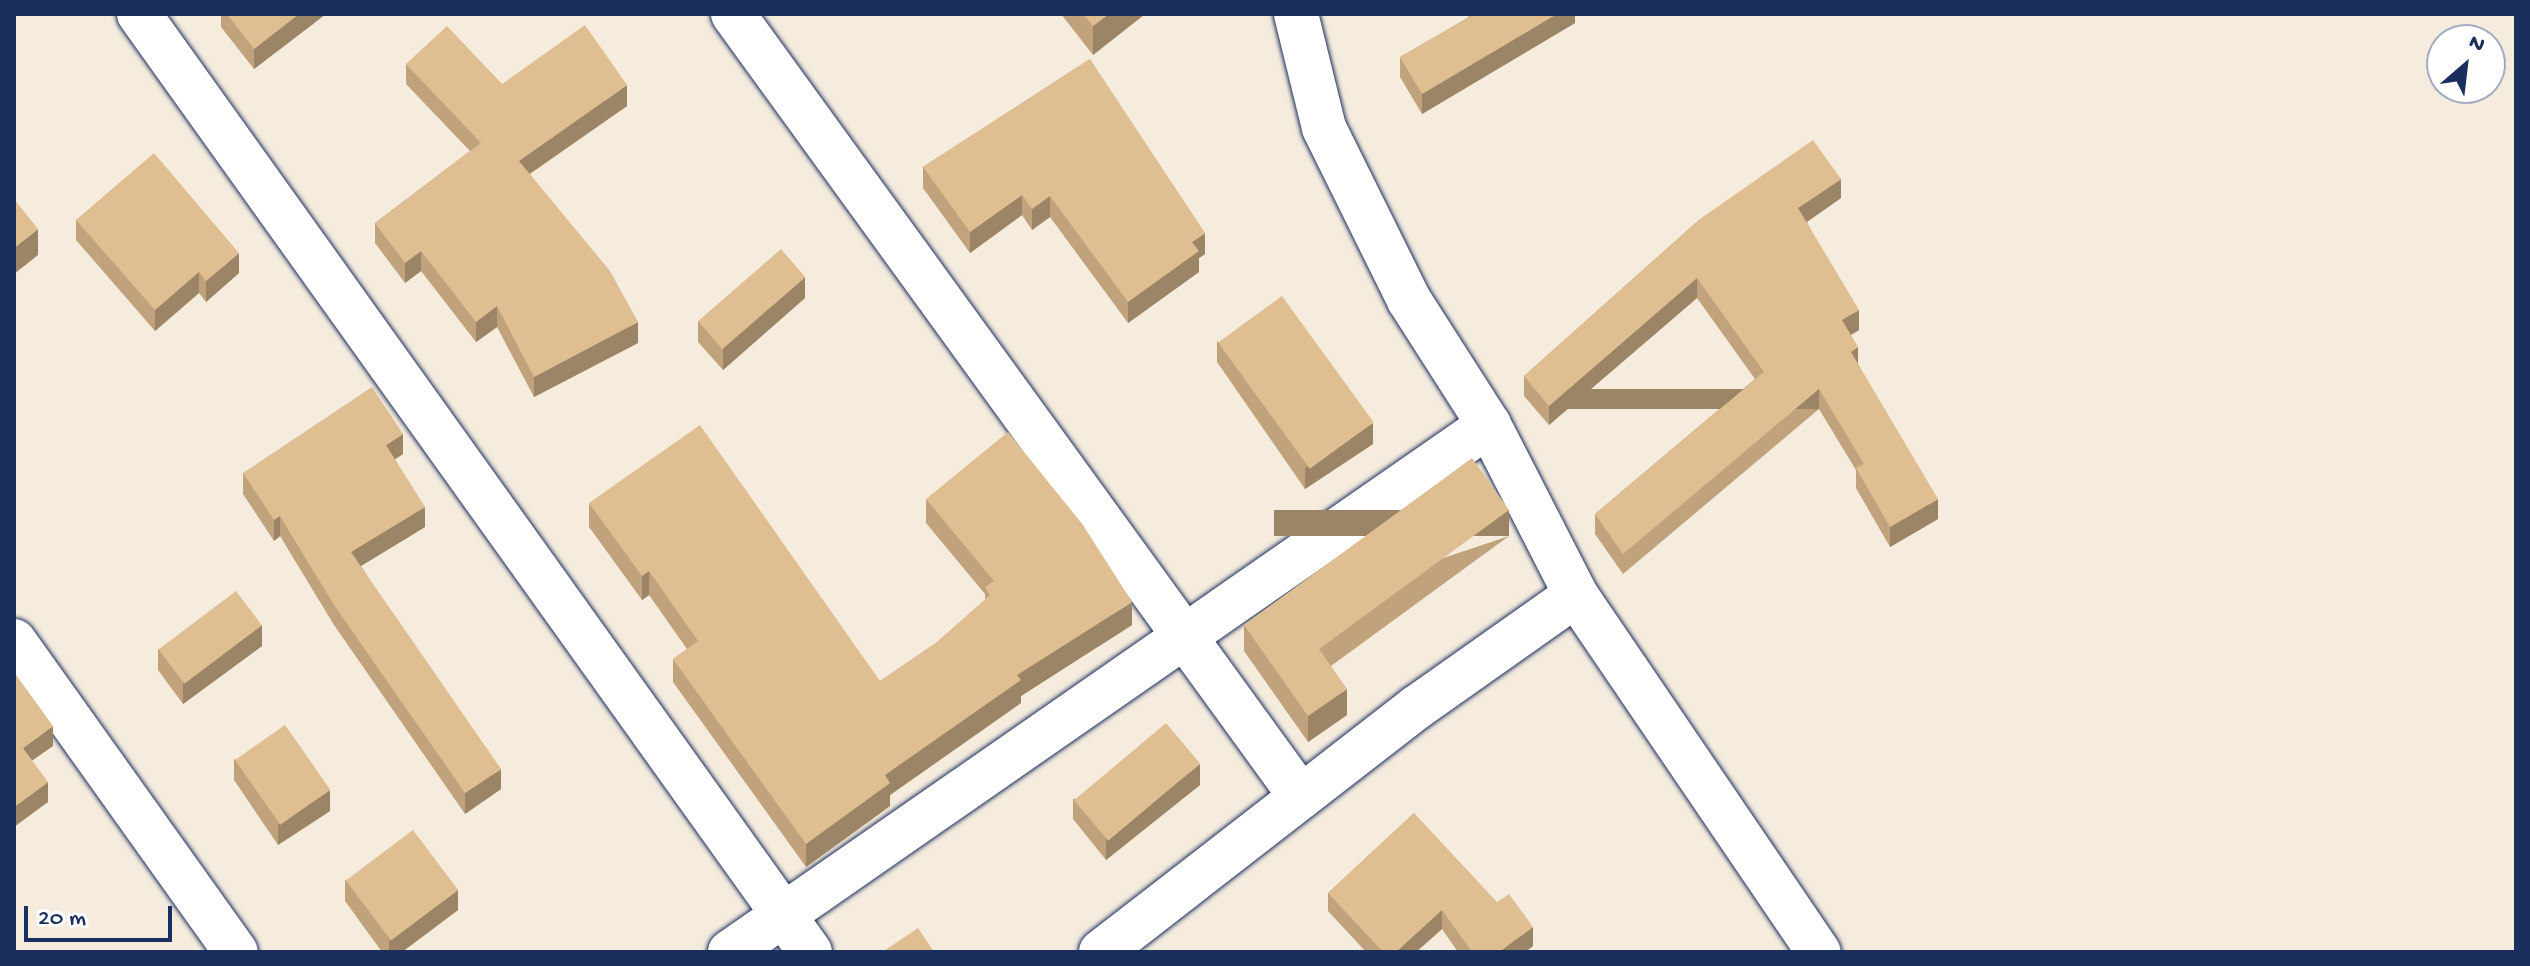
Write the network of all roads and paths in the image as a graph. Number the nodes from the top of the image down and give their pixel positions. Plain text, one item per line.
1 (139, 14) edge
2 (733, 14) edge
3 (1296, 14) edge
4 (1489, 425) junction
5 (1576, 595) junction
6 (1182, 634) junction
7 (14, 641) edge
8 (1301, 797) junction
9 (785, 911) junction
10 (236, 952) edge
11 (730, 952) edge
12 (810, 952) edge
13 (1101, 952) edge
14 (1819, 952) edge

1 - 9 street
2 - 6 street
3 - 4 street
4 - 5 street
4 - 6 street
5 - 8 street
5 - 14 street
6 - 8 street
6 - 9 street
7 - 10 street
8 - 13 street
9 - 11 street
9 - 12 street

